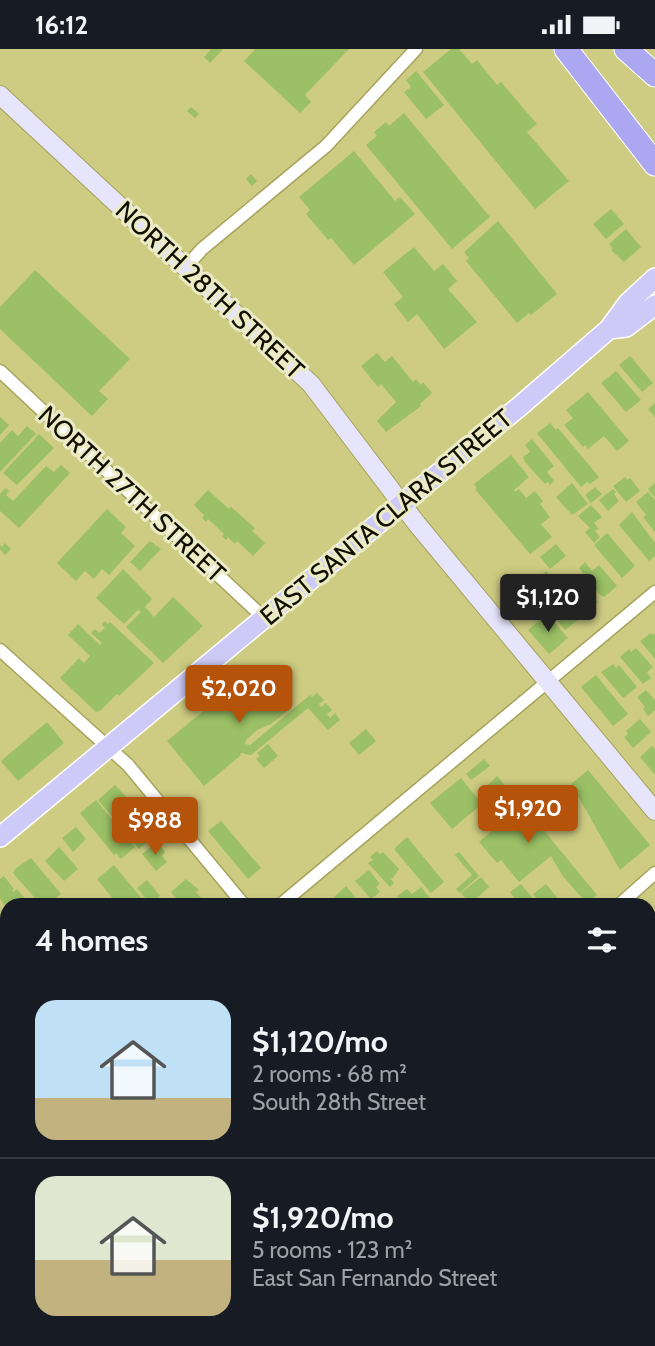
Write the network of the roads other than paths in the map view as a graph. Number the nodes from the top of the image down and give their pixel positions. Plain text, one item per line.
1 (416, 49) edge
2 (566, 49) edge
3 (626, 49) edge
4 (655, 75) edge
5 (0, 95) edge
6 (655, 164) edge
7 (185, 268) junction
8 (655, 278) edge
9 (655, 305) edge
10 (609, 329) junction
11 (0, 371) edge
12 (401, 503) junction
13 (655, 592) edge
14 (264, 618) junction
15 (0, 650) edge
16 (547, 682) junction
17 (109, 748) junction
18 (655, 811) edge
19 (0, 838) edge
20 (655, 873) edge
21 (238, 898) edge
22 (288, 898) edge
23 (627, 898) edge

1 - 7 street
2 - 6 highway
3 - 4 highway
5 - 7 street, NORTH 28TH STREET
7 - 12 street, NORTH 28TH STREET
8 - 10 main road, EAST SANTA CLARA STREET
9 - 10 main road, EAST SANTA CLARA STREET
10 - 12 main road, EAST SANTA CLARA STREET
11 - 14 street, NORTH 27TH STREET
12 - 14 main road, EAST SANTA CLARA STREET
12 - 16 street, NORTH 28TH STREET
13 - 16 street
14 - 17 main road, EAST SANTA CLARA STREET
15 - 17 street
16 - 18 street, NORTH 28TH STREET
16 - 22 street
17 - 19 main road, EAST SANTA CLARA STREET
17 - 21 street
20 - 23 street

